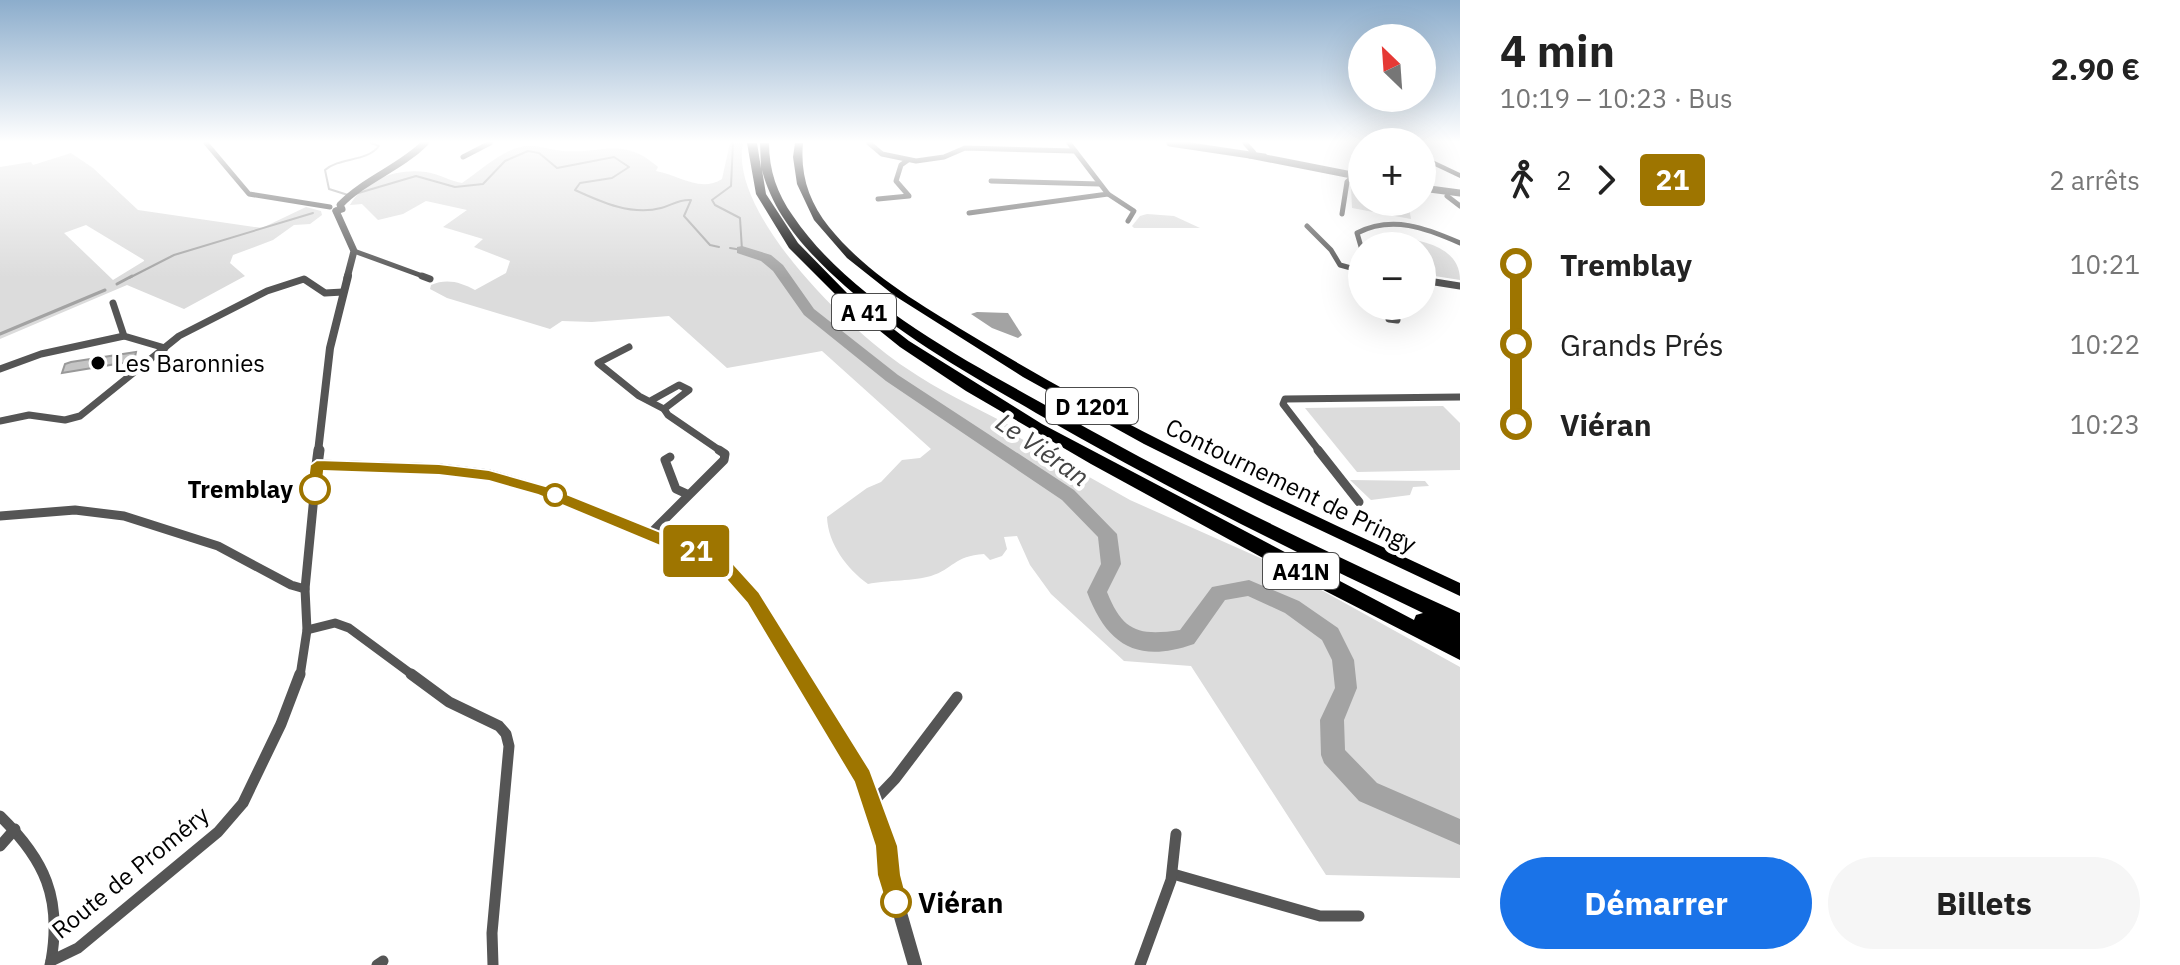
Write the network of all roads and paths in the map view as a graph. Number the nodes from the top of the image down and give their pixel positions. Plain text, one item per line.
1 (244, 188) edge
2 (361, 188) edge
3 (758, 188) edge
4 (773, 188) edge
5 (803, 188) edge
6 (808, 188) edge
7 (902, 188) edge
8 (1103, 188) edge
9 (1346, 188) edge
10 (1436, 189) edge
11 (1460, 193) edge
12 (1108, 194) junction
13 (1447, 196) dead end
14 (878, 199) dead end
15 (1460, 206) edge
16 (335, 208) junction
17 (969, 213) dead end
18 (1342, 214) dead end
19 (1128, 221) dead end
20 (1307, 226) dead end
21 (1360, 232) edge
22 (1435, 232) edge
23 (1436, 232) edge
24 (1460, 243) edge
25 (354, 251) junction
26 (1348, 267) edge
27 (430, 279) dead end
28 (1436, 282) edge
29 (1460, 286) edge
30 (343, 292) junction
31 (113, 303) dead end
32 (124, 336) junction
33 (629, 347) dead end
34 (165, 348) junction
35 (0, 369) edge
36 (1460, 397) edge
37 (652, 400) junction
38 (664, 409) junction
39 (0, 421) edge
40 (670, 457) dead end
41 (317, 465) junction
42 (1144, 486) junction
43 (687, 494) junction
44 (1359, 502) dead end
45 (0, 516) edge
46 (651, 533) junction
47 (1460, 583) edge
48 (305, 589) junction
49 (1460, 590) edge
50 (1460, 622) edge
51 (307, 630) junction
52 (1460, 639) edge
53 (1460, 652) edge
54 (957, 697) dead end
55 (872, 803) junction
56 (0, 816) edge
57 (15, 829) junction
58 (1176, 834) dead end
59 (0, 846) edge
60 (1173, 874) junction
61 (1359, 916) dead end
62 (50, 963) edge
63 (493, 965) edge
64 (915, 965) edge
65 (1140, 965) edge

1 - 16 street
2 - 16 street
3 - 42 highway, A 41
4 - 50 highway, A 41
5 - 49 highway, Contournement de Pringy / D 1201
6 - 47 highway, Contournement de Pringy / D 1201
7 - 14 street
8 - 12 street
9 - 18 street
10 - 11 street
12 - 17 street
12 - 19 street
13 - 15 street
16 - 25 street
20 - 26 street
21 - 22 street
23 - 24 street
25 - 27 street
25 - 30 street, Route de Proméry
28 - 29 street
30 - 34 street
30 - 41 street, Route de Proméry
31 - 32 street
32 - 34 street
32 - 35 street
33 - 37 street
34 - 39 street
36 - 44 street
37 - 38 street
37 - 38 street
38 - 43 street
40 - 43 street
41 - 46 street
41 - 48 street, Route de Proméry
42 - 52 highway, A 41
42 - 53 highway, A41N
43 - 46 street
45 - 48 street
46 - 55 street
48 - 51 street, Route de Proméry
51 - 62 street, Route de Proméry
51 - 63 street
54 - 55 street
55 - 64 street
56 - 57 street
57 - 59 street
57 - 62 street
58 - 60 street
60 - 61 street
60 - 65 street

